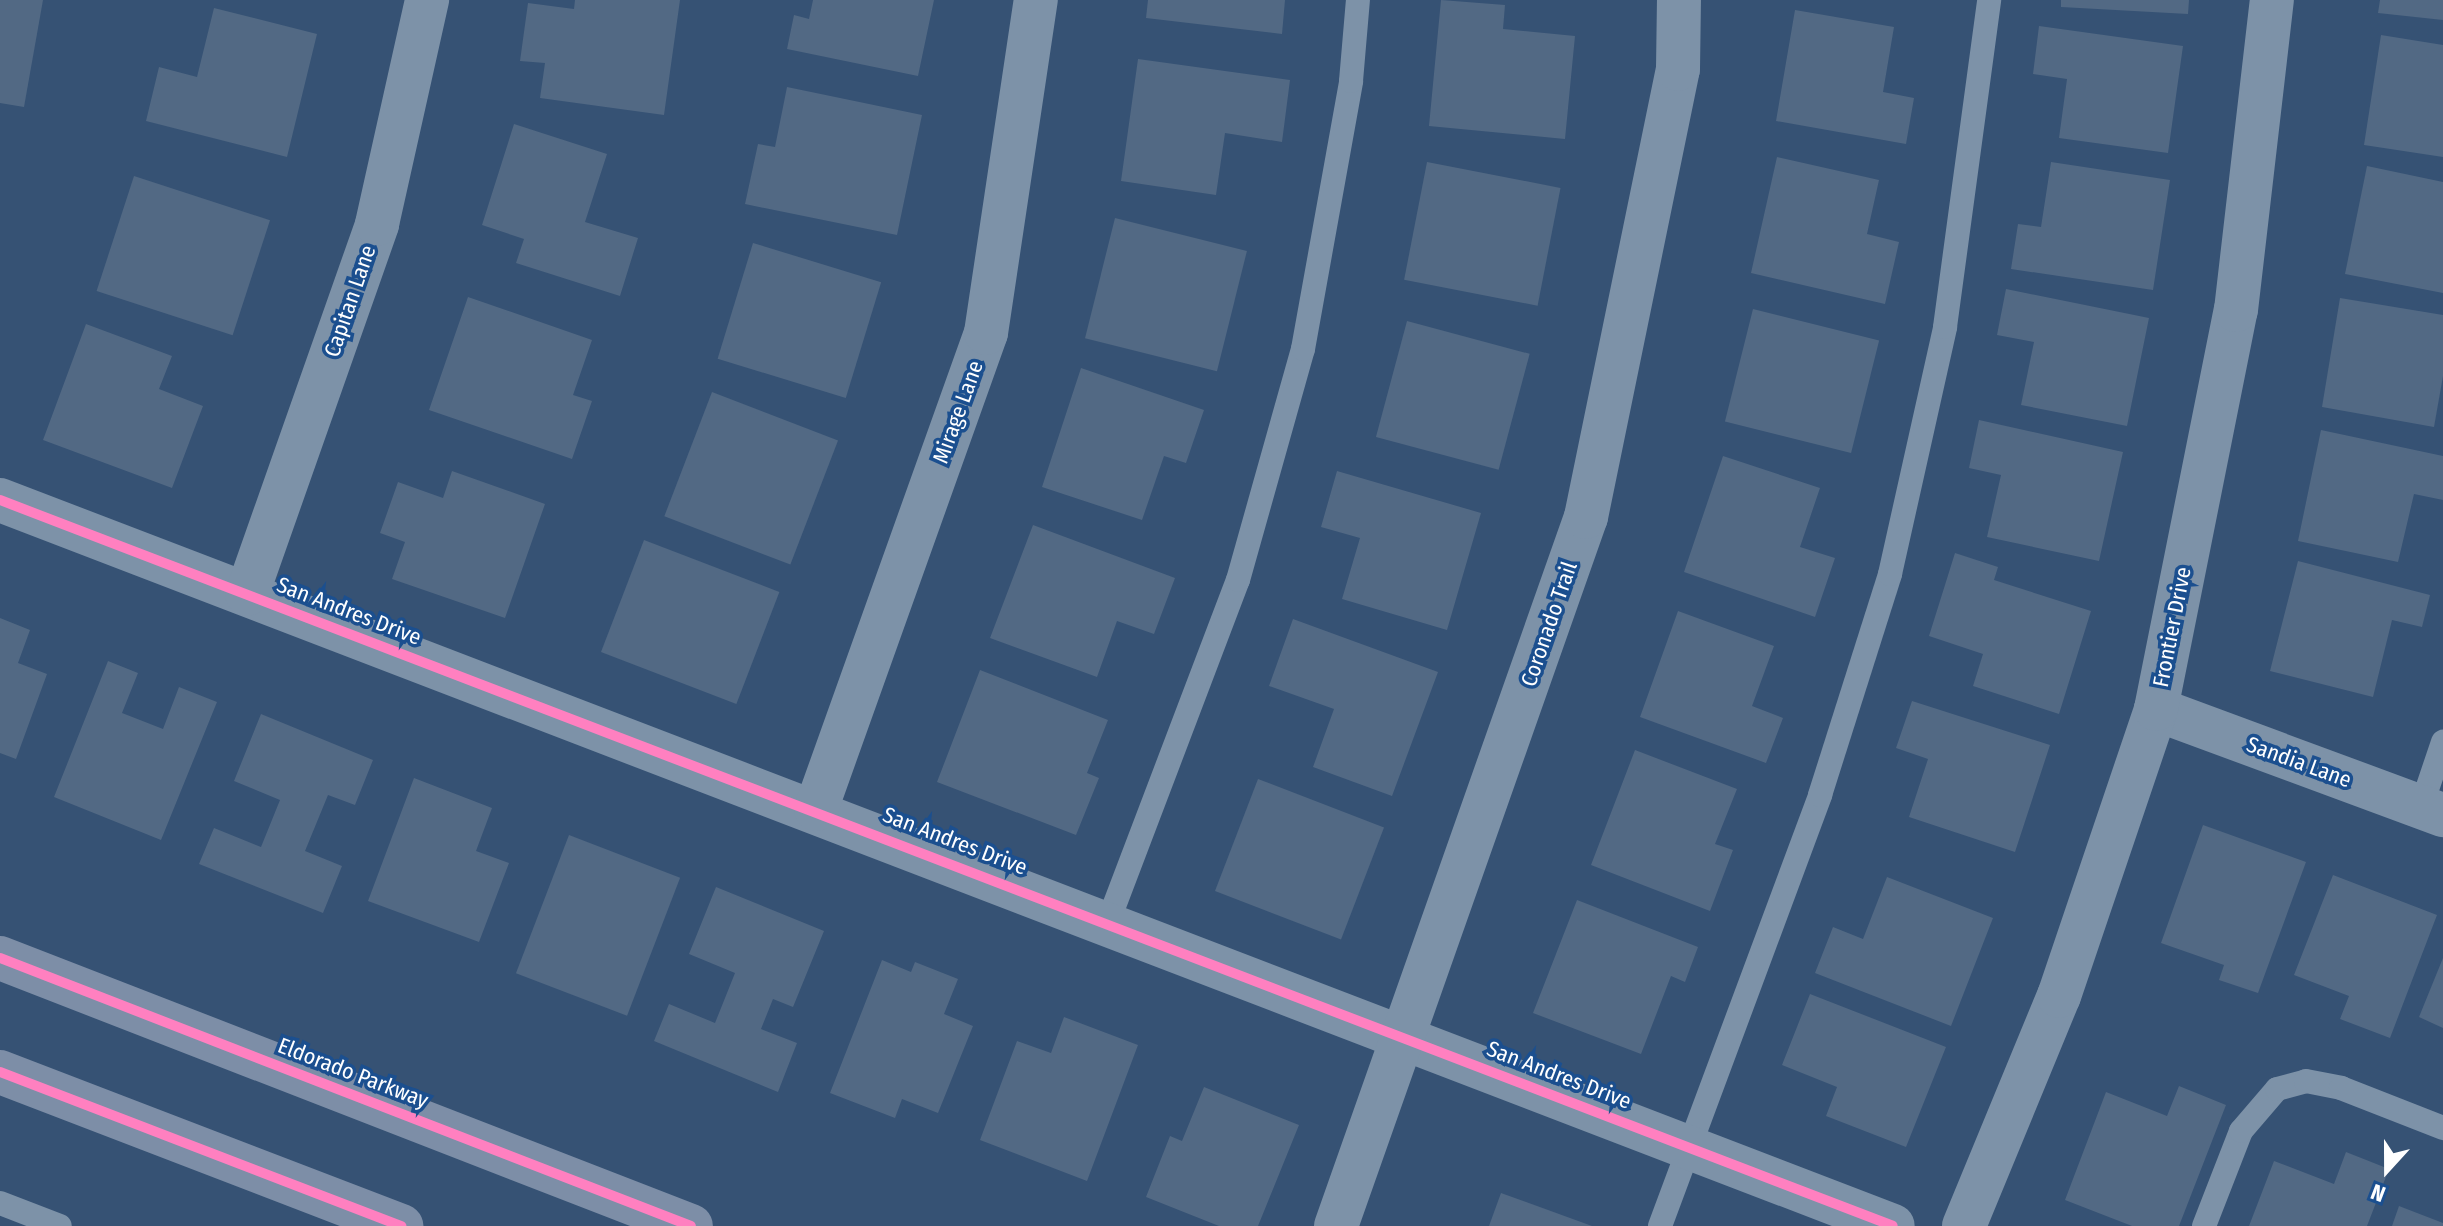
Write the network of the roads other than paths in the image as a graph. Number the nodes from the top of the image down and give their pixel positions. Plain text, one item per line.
1 (427, 0) edge
2 (1036, 0) edge
3 (1358, 0) edge
4 (1679, 0) edge
5 (1989, 0) edge
6 (2272, 0) edge
7 (0, 500) edge
8 (247, 594) junction
9 (2156, 709) junction
10 (2443, 742) edge
11 (816, 809) junction
12 (2432, 811) edge
13 (1108, 922) junction
14 (0, 958) edge
15 (1405, 1037) junction
16 (0, 1072) edge
17 (2443, 1128) edge
18 (1690, 1148) junction
19 (0, 1203) edge
20 (60, 1226) edge
21 (401, 1226) edge
22 (691, 1226) edge
23 (1336, 1226) edge
24 (1660, 1226) edge
25 (1893, 1226) edge
26 (1964, 1226) edge
27 (2204, 1226) edge

1 - 8 street, Capitan Lane
2 - 11 street, Mirage Lane
3 - 13 lane
4 - 15 street, Coronado Trail
5 - 18 lane
6 - 9 street, Frontier Drive
7 - 8 street, San Andres Drive
8 - 11 street, San Andres Drive
9 - 12 street, Sandia Lane
9 - 26 street, Frontier Drive
10 - 12 lane
11 - 13 street, San Andres Drive
13 - 15 street, San Andres Drive
14 - 22 main road, Eldorado Parkway
15 - 18 street, San Andres Drive
15 - 23 street, Coronado Trail
16 - 21 main road
17 - 27 lane
18 - 24 lane
18 - 25 street, San Andres Drive
19 - 20 lane

